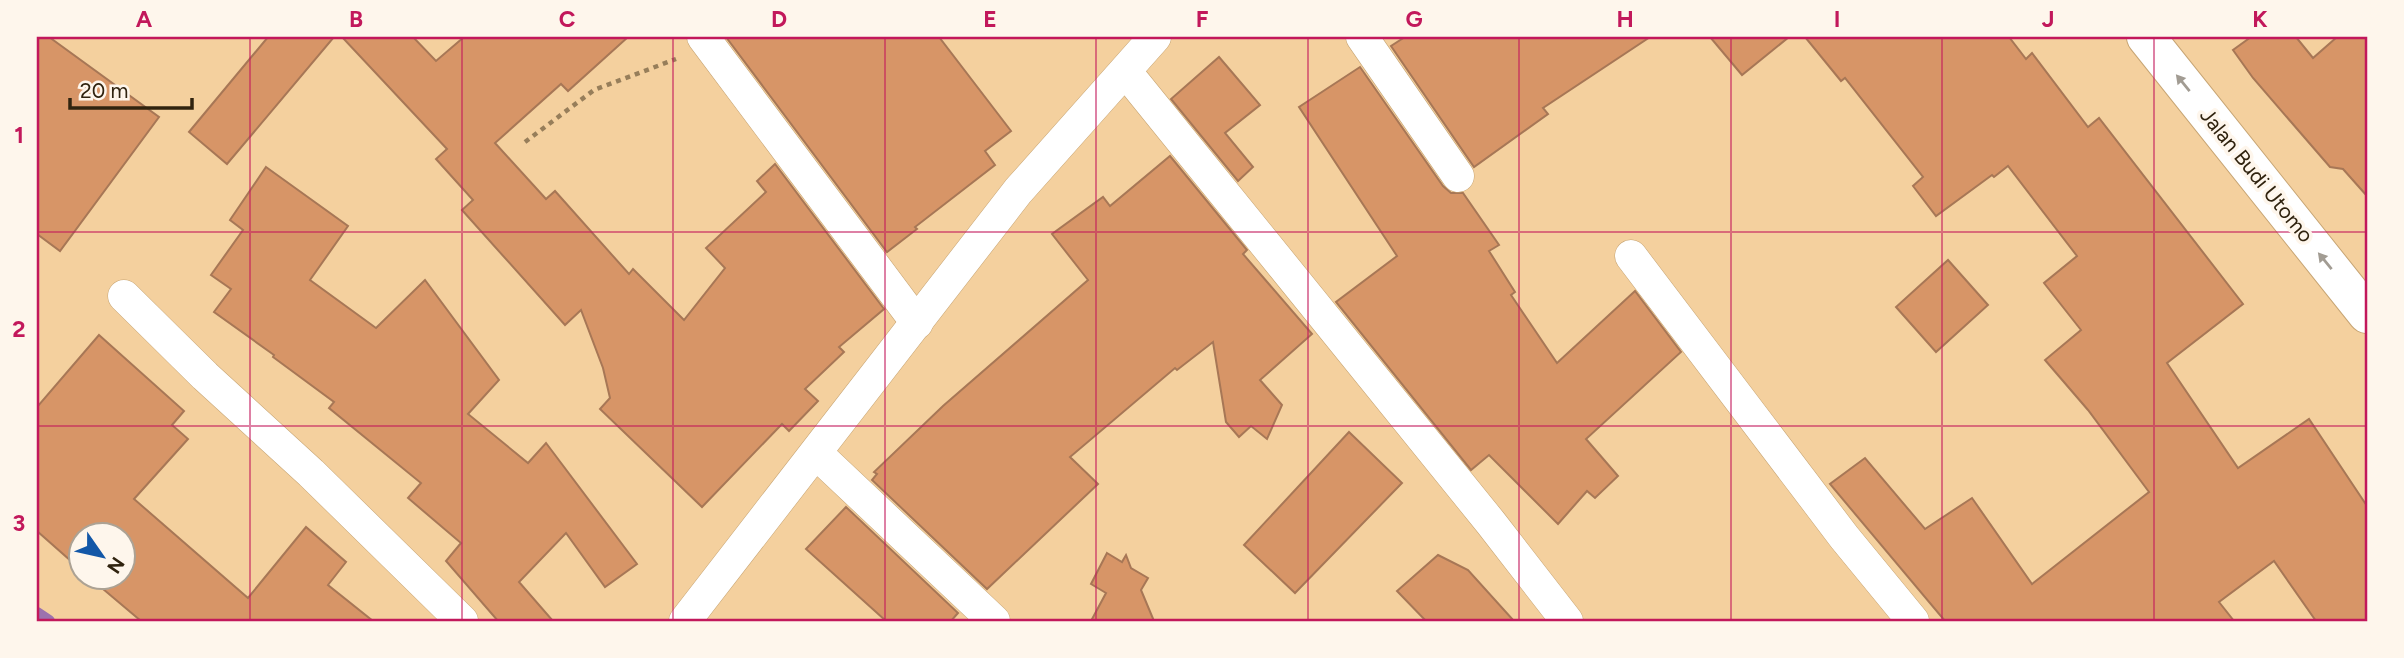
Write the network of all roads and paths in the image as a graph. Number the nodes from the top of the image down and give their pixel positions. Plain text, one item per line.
1 (1155, 37) edge
2 (1362, 37) edge
3 (2146, 37) edge
4 (706, 41) edge
5 (1126, 72) junction
6 (525, 142) dead end
7 (1458, 176) dead end
8 (1631, 257) dead end
9 (124, 296) dead end
10 (2367, 314) edge
11 (917, 323) junction
12 (816, 453) junction
13 (462, 621) edge
14 (685, 621) edge
15 (994, 621) edge
16 (1567, 621) edge
17 (1913, 621) edge

1 - 5 street
2 - 7 street
10 -> 3 street, Jalan Budi Utomo
4 - 6 path
4 - 11 street
5 - 11 street
5 - 16 street
8 - 17 street
9 - 13 street
11 - 12 street
12 - 14 street
12 - 15 street

